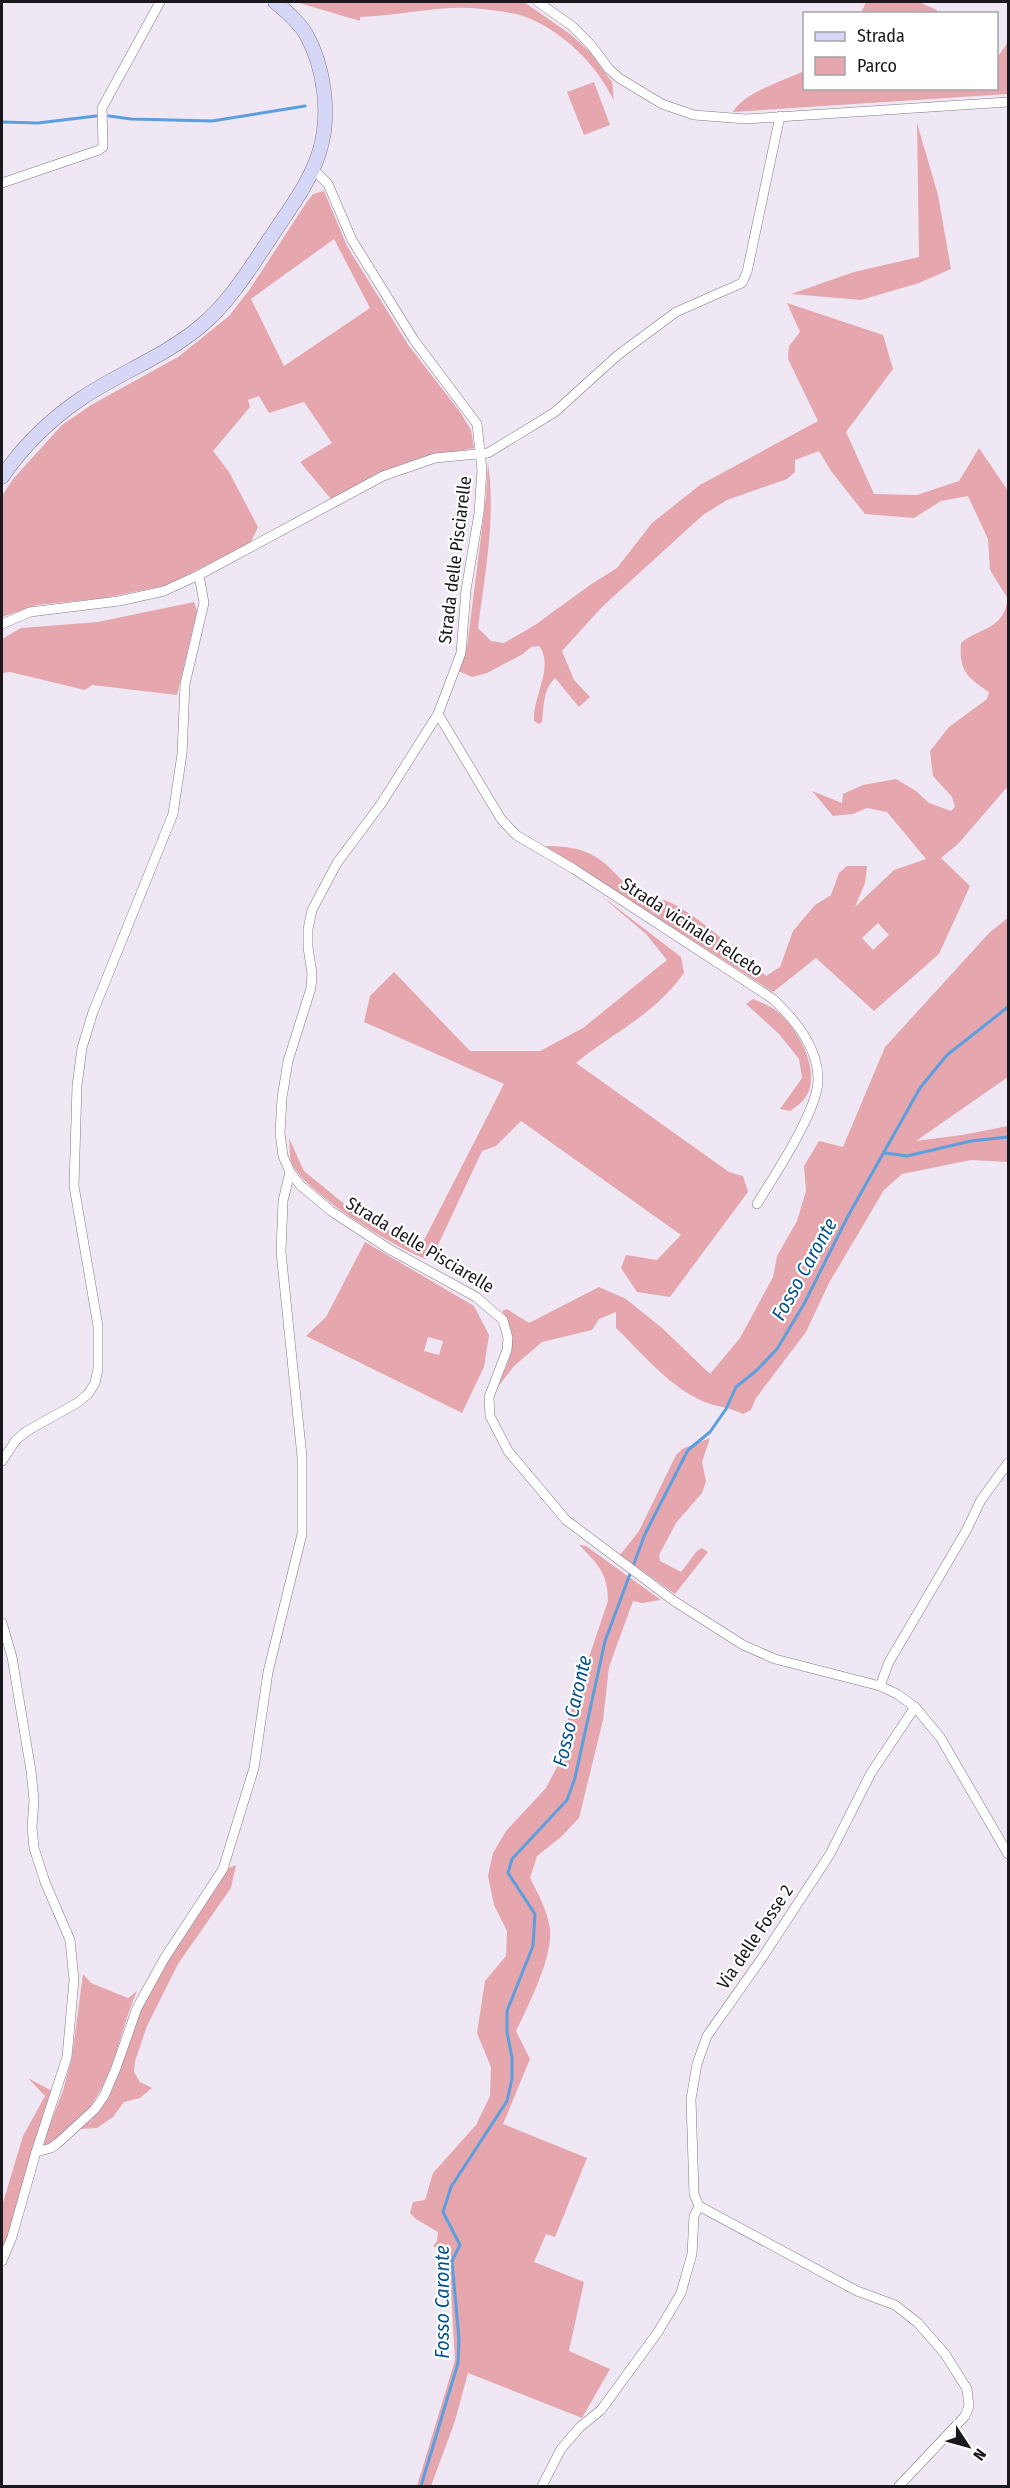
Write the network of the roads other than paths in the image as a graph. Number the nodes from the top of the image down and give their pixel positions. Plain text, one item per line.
1 (160, 2) edge
2 (275, 2) edge
3 (538, 2) edge
4 (1008, 102) edge
5 (780, 116) junction
6 (313, 169) junction
7 (2, 183) edge
8 (481, 455) junction
9 (2, 477) edge
10 (199, 575) junction
11 (2, 624) edge
12 (438, 714) junction
13 (290, 1172) junction
14 (757, 1204) dead end
15 (2, 1461) edge
16 (1008, 1463) edge
17 (2, 1623) edge
18 (880, 1686) junction
19 (915, 1707) junction
20 (1008, 1854) edge
21 (36, 2152) junction
22 (699, 2206) junction
23 (2, 2261) edge
24 (543, 2487) edge
25 (899, 2487) edge

1 - 7 street
2 - 6 main road
3 - 5 street
4 - 5 street
5 - 8 street, Strada delle Pisciarelle
6 - 8 street, Strada delle Pisciarelle
6 - 9 main road
8 - 10 street, Strada delle Pisciarelle
8 - 12 street, Strada delle Pisciarelle
10 - 11 street, Strada delle Pisciarelle
10 - 15 street
12 - 13 street, Strada delle Pisciarelle
12 - 14 street, Strada vicinale Felceto
13 - 18 street, Strada delle Pisciarelle
13 - 21 street
16 - 18 street
17 - 21 street
18 - 19 street, Strada delle Pisciarelle
19 - 20 street, Strada delle Pisciarelle
19 - 22 street, Via delle Fosse 2
21 - 23 street
22 - 24 street, Via delle Fosse 2
22 - 25 street

